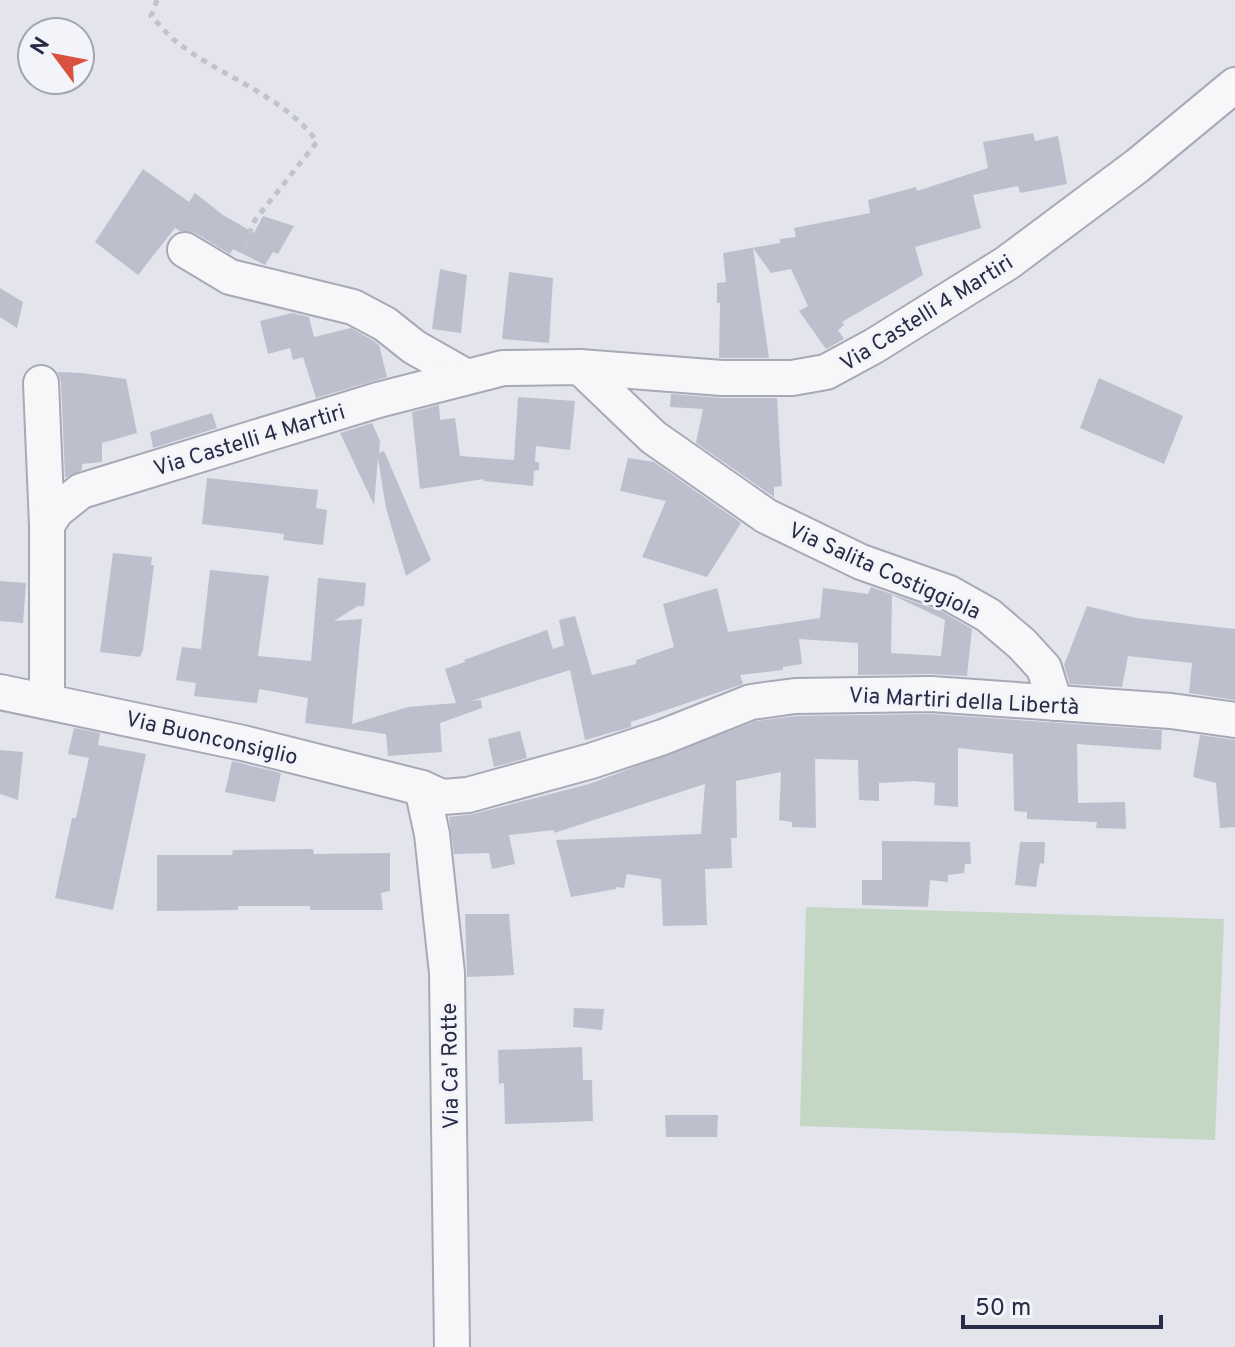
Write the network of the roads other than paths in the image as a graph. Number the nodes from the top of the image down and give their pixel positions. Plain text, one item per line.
1 (1235, 85) edge
2 (185, 250) dead end
3 (580, 367) junction
4 (465, 376) junction
5 (41, 383) dead end
6 (47, 525) junction
7 (0, 692) edge
8 (47, 700) junction
9 (1055, 703) junction
10 (1235, 720) edge
11 (422, 788) junction
12 (452, 1347) edge

1 - 3 street, Via Castelli 4 Martiri
2 - 4 street
3 - 4 street, Via Castelli 4 Martiri
3 - 9 street, Via Salita Costiggiola
4 - 6 street, Via Castelli 4 Martiri
5 - 6 street
6 - 8 street
7 - 8 street, Via Buonconsiglio
8 - 11 street, Via Buonconsiglio
9 - 10 street, Via Martiri della Libertà
9 - 11 street, Via Martiri della Libertà
11 - 12 street, Via Ca' Rotte

